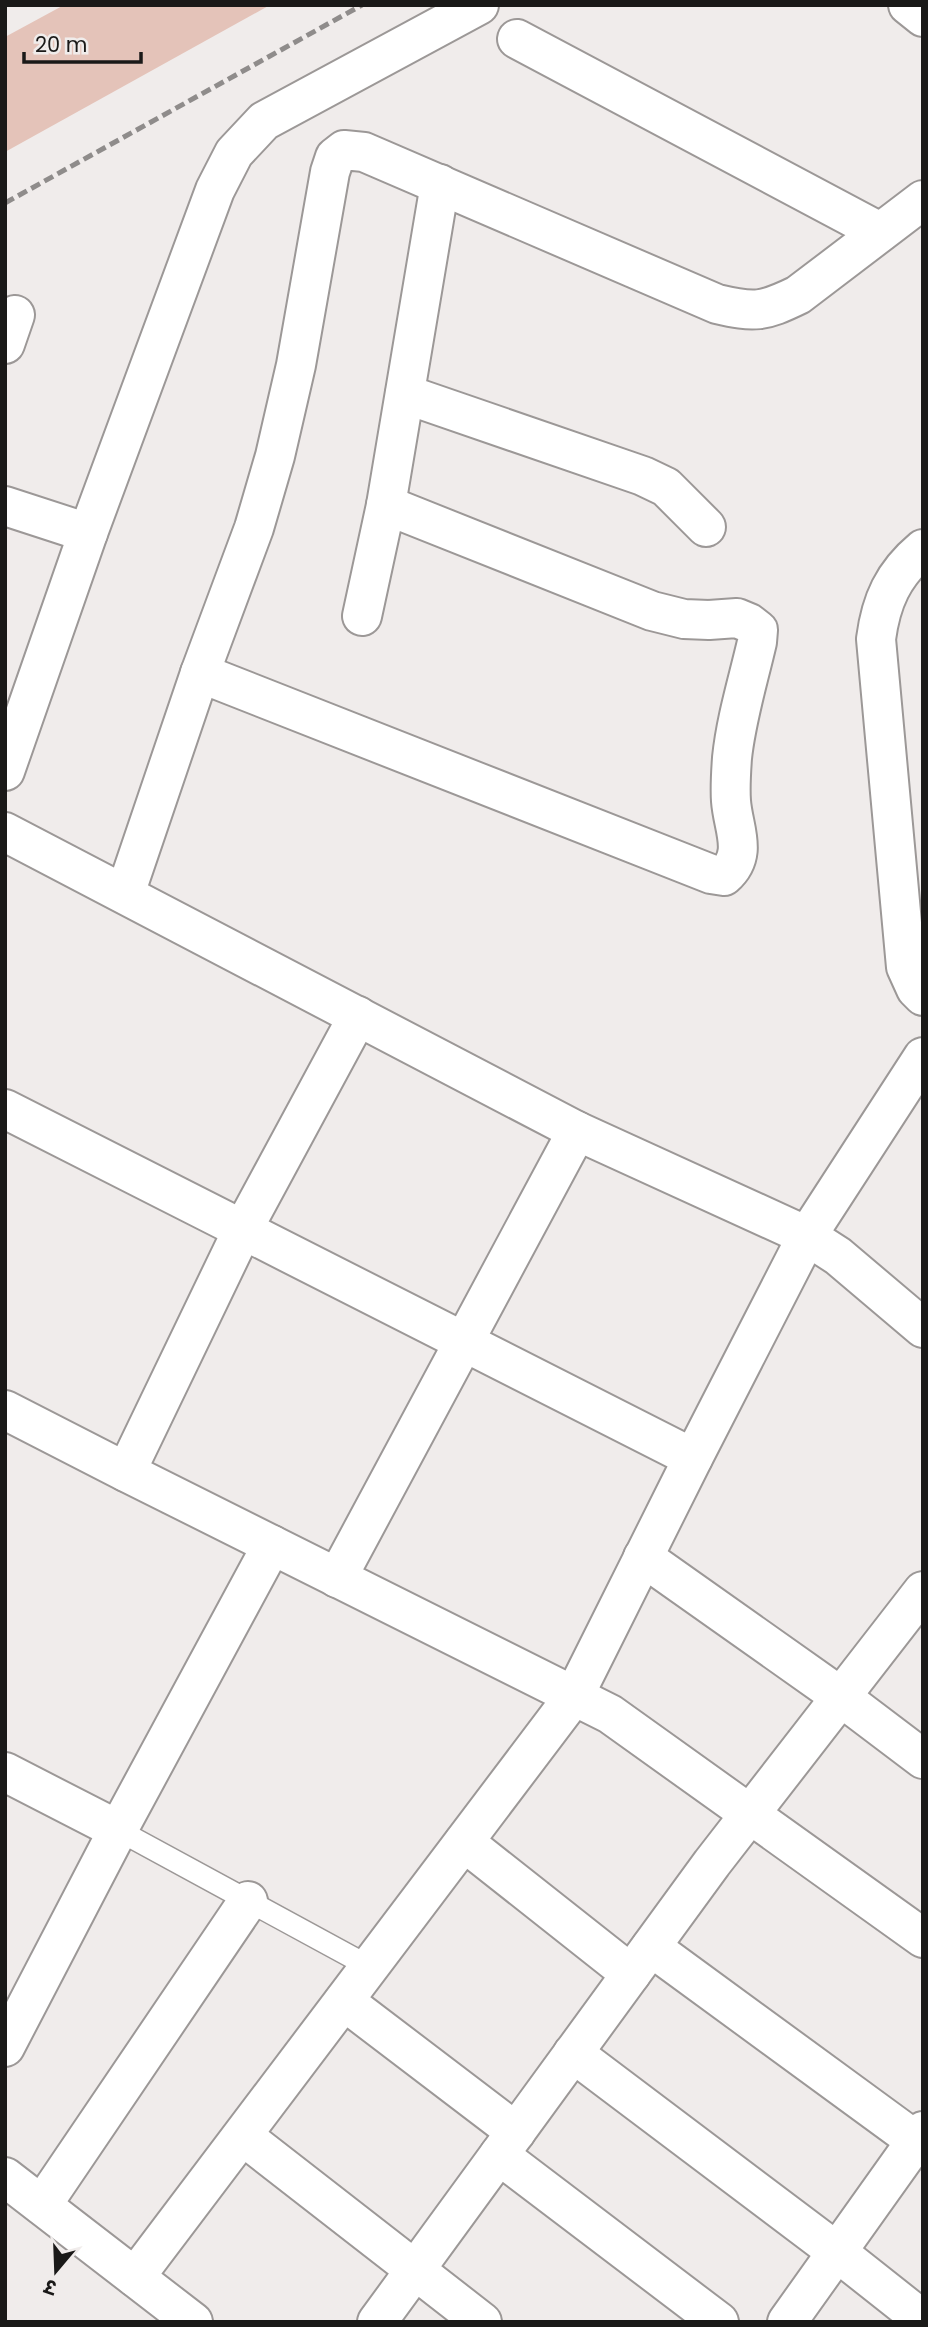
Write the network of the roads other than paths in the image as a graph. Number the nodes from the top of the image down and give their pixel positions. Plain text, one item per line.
1 (479, 5) edge
2 (908, 5) edge
3 (923, 17) edge
4 (517, 39) dead end
5 (440, 184) junction
6 (923, 200) edge
7 (880, 232) junction
8 (405, 394) junction
9 (386, 505) junction
10 (5, 506) edge
11 (706, 527) dead end
12 (88, 533) junction
13 (923, 549) edge
14 (362, 616) dead end
15 (200, 673) junction
16 (5, 771) edge
17 (5, 832) edge
18 (125, 894) junction
19 (917, 970) edge
20 (358, 1016) junction
21 (923, 1057) edge
22 (5, 1109) edge
23 (577, 1130) junction
24 (243, 1229) junction
25 (807, 1237) junction
26 (923, 1328) edge
27 (466, 1342) junction
28 (5, 1410) edge
29 (693, 1458) junction
30 (126, 1472) junction
31 (272, 1545) junction
32 (643, 1557) junction
33 (337, 1578) junction
34 (923, 1591) edge
35 (574, 1696) junction
36 (841, 1697) junction
37 (923, 1759) edge
38 (5, 1772) edge
39 (750, 1815) junction
40 (118, 1830) junction
41 (464, 1842) junction
42 (248, 1901) junction
43 (923, 1938) edge
44 (641, 1961) junction
45 (370, 1967) junction
46 (344, 2001) junction
47 (5, 2047) edge
48 (573, 2053) junction
49 (243, 2136) junction
50 (920, 2140) edge
51 (508, 2144) junction
52 (5, 2177) edge
53 (42, 2206) junction
54 (837, 2252) junction
55 (415, 2270) junction
56 (135, 2277) junction
57 (923, 2320) edge
58 (193, 2322) edge
59 (377, 2322) edge
60 (482, 2322) edge
61 (719, 2322) edge
62 (788, 2322) edge

1 - 12 street
2 - 3 street
4 - 7 street
5 - 7 street
5 - 8 street
5 - 15 street
6 - 7 street
8 - 9 street
8 - 11 street
9 - 14 street
9 - 15 street
10 - 12 street
12 - 16 street
13 - 19 street
15 - 18 street
17 - 18 street
18 - 20 street
20 - 23 street
20 - 24 street
21 - 25 street
22 - 24 street
23 - 25 street
23 - 27 street
24 - 27 street
24 - 30 street
25 - 26 street
25 - 29 street
27 - 29 street
27 - 33 street
28 - 30 street
29 - 32 street
30 - 31 street
31 - 33 street
31 - 40 street
32 - 35 street
32 - 36 street
33 - 35 street
34 - 36 street
35 - 39 street
35 - 41 street
36 - 37 street
36 - 39 street
38 - 40 street
39 - 43 street
39 - 44 street
40 - 42 lane
40 - 47 street
41 - 44 street
41 - 45 street
42 - 45 lane
42 - 53 street
44 - 48 street
44 - 50 street
45 - 46 street
46 - 49 street
46 - 51 street
48 - 51 street
48 - 54 street
49 - 55 street
49 - 56 street
50 - 54 street
51 - 55 street
51 - 61 street
52 - 53 street
53 - 56 street
54 - 57 street
54 - 62 street
55 - 59 street
55 - 60 street
56 - 58 street

